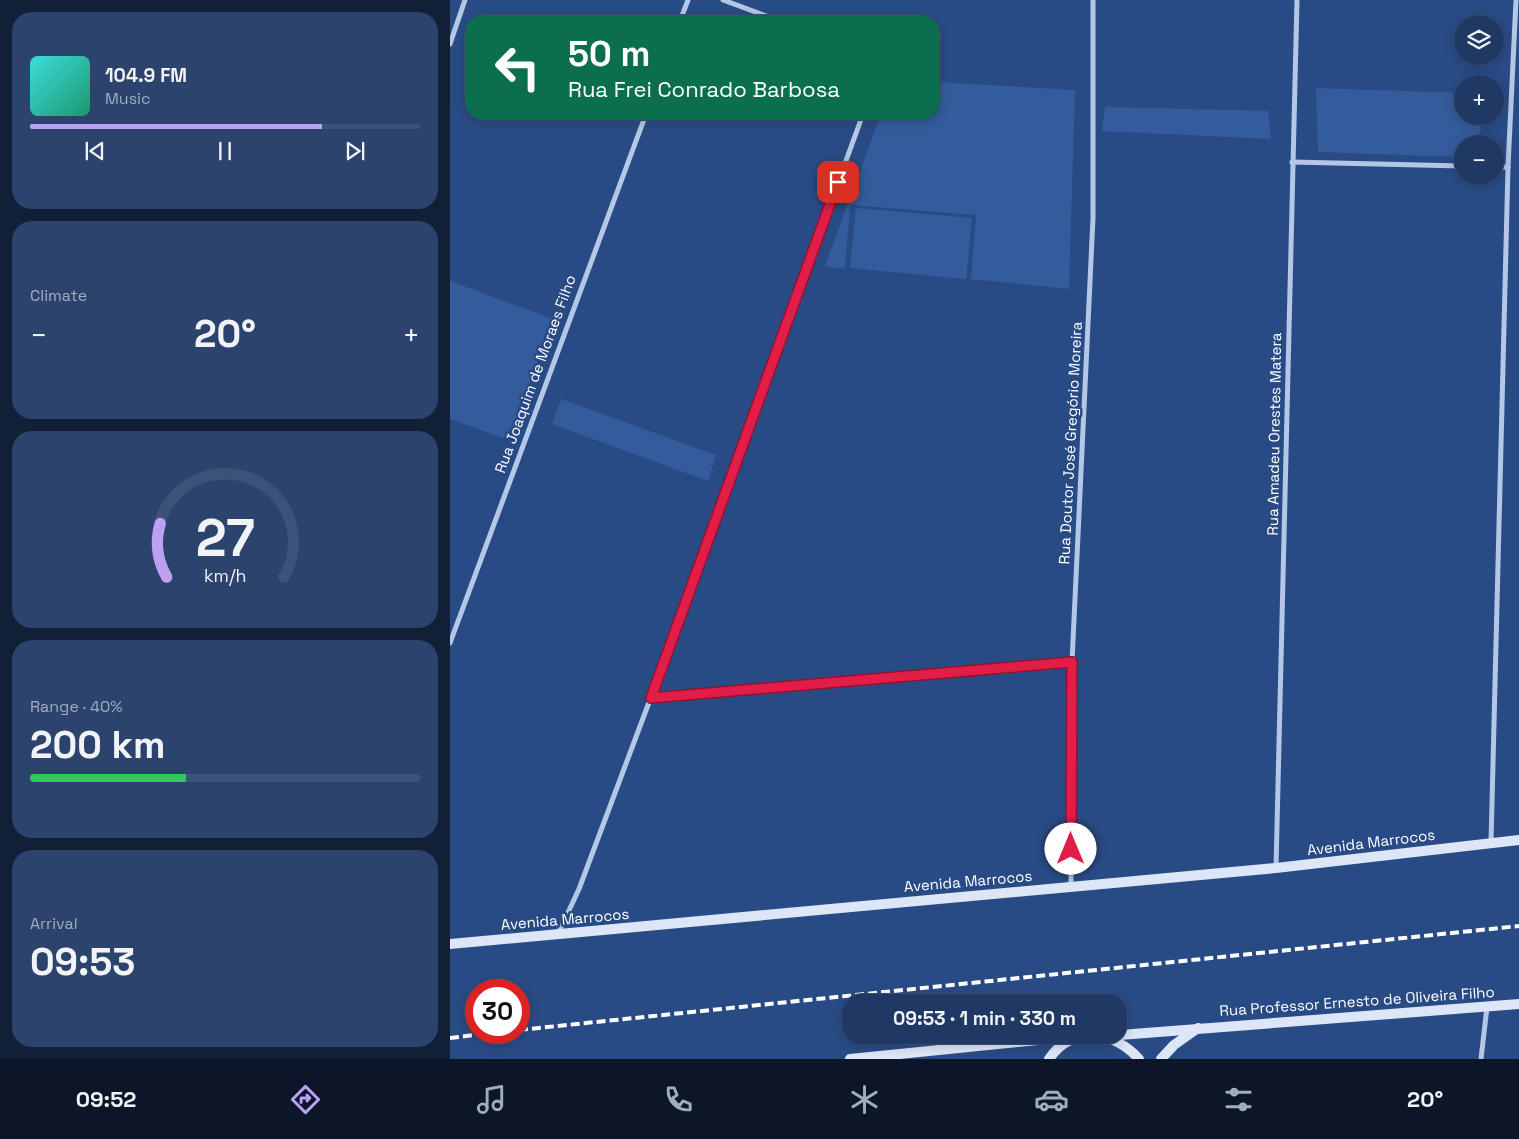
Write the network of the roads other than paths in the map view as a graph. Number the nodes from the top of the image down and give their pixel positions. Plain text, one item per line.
1 (465, 0) edge
2 (688, 0) edge
3 (722, 0) edge
4 (1093, 0) edge
5 (1297, 0) edge
6 (1516, 0) edge
7 (682, 15) edge
8 (763, 15) edge
9 (450, 44) edge
10 (644, 120) edge
11 (861, 120) edge
12 (1292, 162) junction
13 (1454, 166) edge
14 (1504, 167) edge
15 (1508, 167) junction
16 (450, 643) edge
17 (1072, 662) junction
18 (651, 698) junction
19 (1519, 840) edge
20 (1491, 843) junction
21 (1276, 868) junction
22 (1071, 887) junction
23 (557, 935) junction
24 (450, 944) edge
25 (1519, 1004) edge
26 (1487, 1007) junction
27 (1198, 1028) junction
28 (1127, 1034) edge
29 (999, 1044) edge
30 (1064, 1044) edge
31 (1122, 1044) edge
32 (850, 1059) edge
33 (1049, 1059) edge
34 (1138, 1059) edge
35 (1161, 1059) edge
36 (1481, 1059) edge

1 - 9 street
2 - 7 street
3 - 8 street
4 - 17 street, Rua Doutor José Gregório Moreira
5 - 12 street, Rua Amadeu Orestes Matera
6 - 15 street
10 - 16 street, Rua Joaquim de Moraes Filho
11 - 18 street
12 - 13 street
12 - 21 street, Rua Amadeu Orestes Matera
14 - 15 street
15 - 20 street
17 - 18 street
17 - 22 street, Rua Doutor José Gregório Moreira
18 - 23 street
19 - 20 main road, Avenida Marrocos
20 - 21 main road, Avenida Marrocos
21 - 22 main road, Avenida Marrocos
22 - 23 main road, Avenida Marrocos
23 - 24 main road, Avenida Marrocos
25 - 26 main road, Rua Professor Ernesto de Oliveira Filho
26 - 27 main road, Rua Professor Ernesto de Oliveira Filho
26 - 36 street
27 - 28 main road, Rua Professor Ernesto de Oliveira Filho
27 - 35 main road
29 - 32 main road
30 - 33 main road
31 - 34 main road

